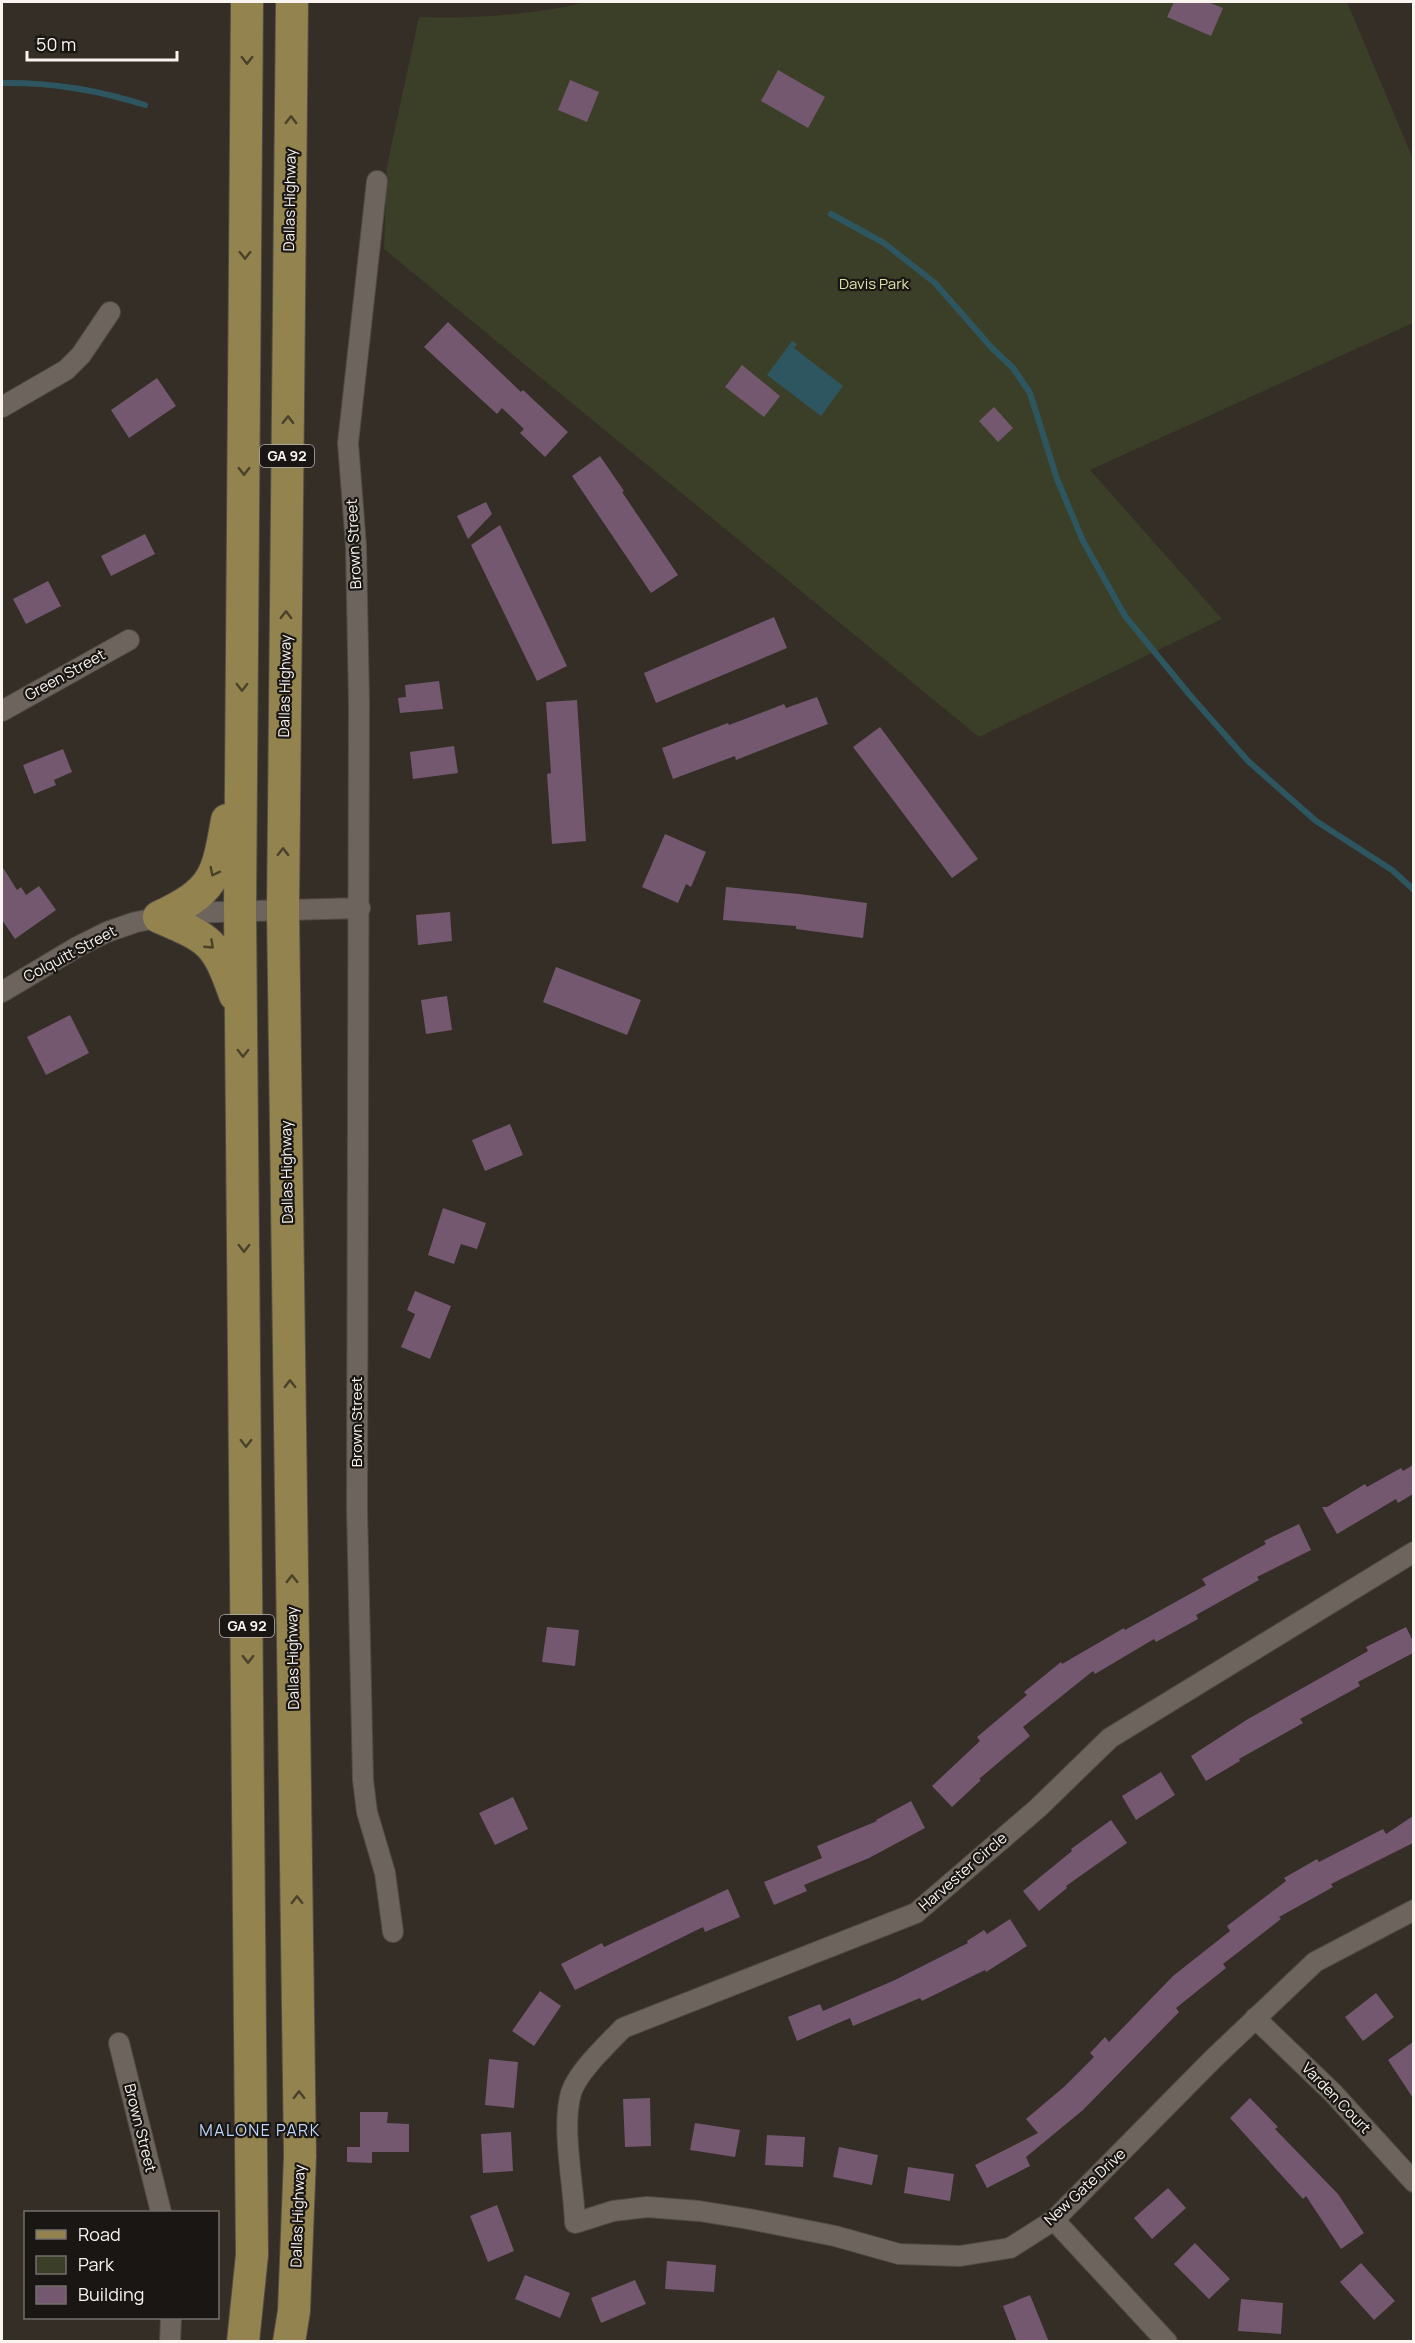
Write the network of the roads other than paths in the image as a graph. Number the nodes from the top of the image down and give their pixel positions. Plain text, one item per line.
1 (247, 2) edge
2 (292, 2) edge
3 (377, 181) dead end
4 (110, 312) dead end
5 (2, 407) edge
6 (129, 640) dead end
7 (2, 711) edge
8 (241, 733) junction
9 (360, 908) junction
10 (240, 910) junction
11 (283, 910) junction
12 (159, 917) junction
13 (2, 993) edge
14 (243, 1018) junction
15 (1413, 1552) edge
16 (1413, 1910) edge
17 (393, 1932) dead end
18 (1255, 2018) junction
19 (119, 2043) dead end
20 (1413, 2182) edge
21 (161, 2211) edge
22 (1054, 2220) junction
23 (575, 2223) joint
24 (171, 2319) edge
25 (170, 2342) edge
26 (243, 2342) edge
27 (289, 2342) edge
28 (1167, 2342) edge

1 -> 8 main road, GA 92
11 -> 2 main road, Dallas Highway / GA 92
3 - 9 street, Brown Street
4 - 5 street
6 - 7 street, Green Street
8 - 10 main road, GA 92
8 -> 12 main road
9 - 11 street
9 - 17 street, Brown Street
10 - 11 street, Colquitt Street
10 - 12 street, Colquitt Street
10 - 14 main road, GA 92
27 -> 11 main road, Dallas Highway / GA 92
12 - 13 street, Colquitt Street
12 -> 14 main road
14 -> 26 main road, GA 92
15 - 23 street, Harvester Circle
16 - 18 street, New Gate Drive
18 - 20 street, Varden Court
18 - 22 street, New Gate Drive
19 - 21 street, Brown Street
22 - 23 street, New Gate Drive
22 - 28 street
24 - 25 street

